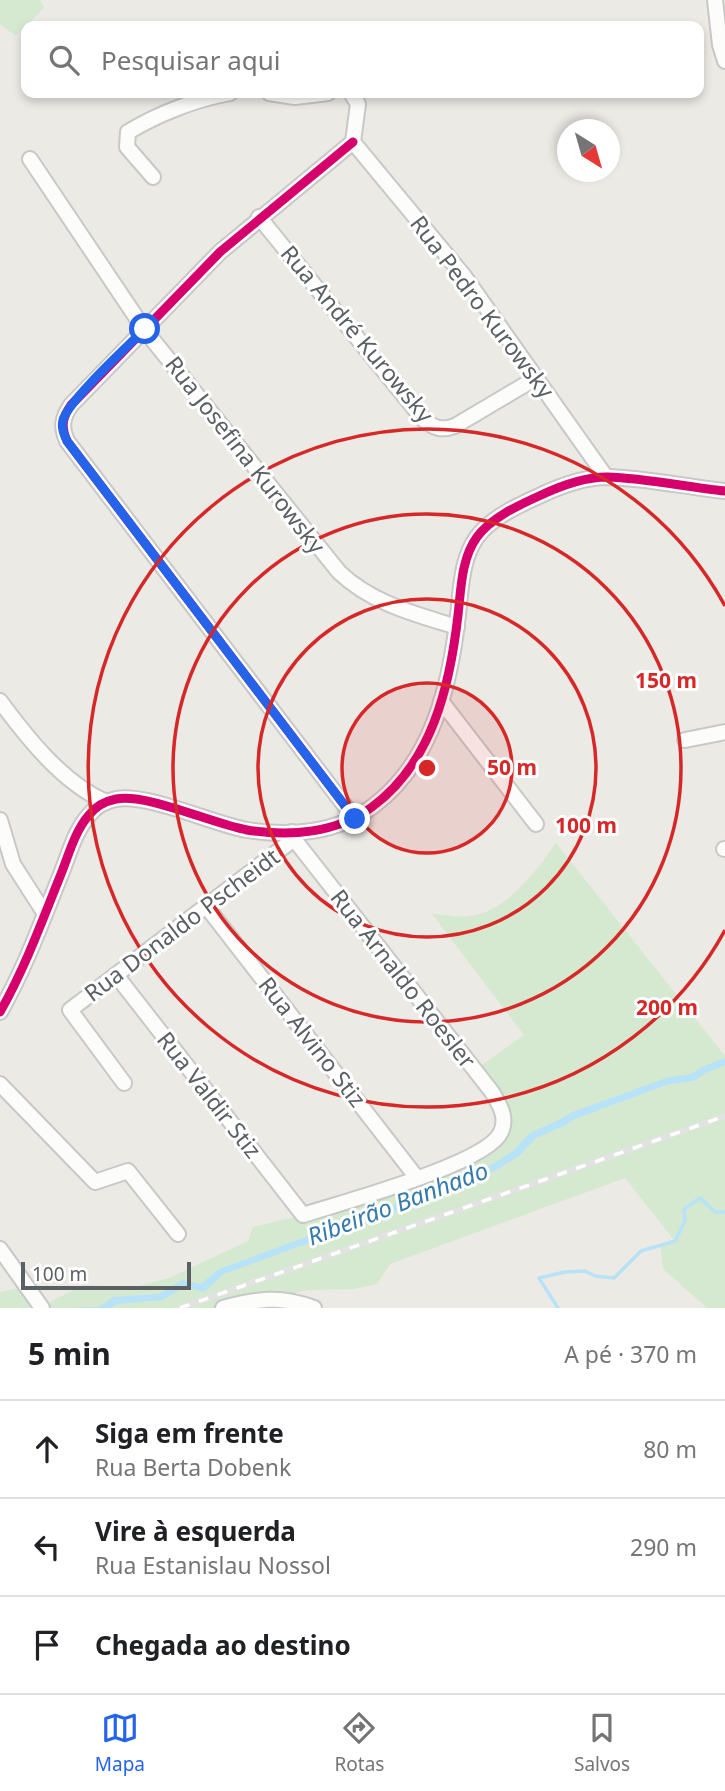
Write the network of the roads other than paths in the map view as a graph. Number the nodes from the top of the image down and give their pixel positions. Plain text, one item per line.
1 (715, 0) edge
2 (725, 61) edge
3 (207, 98) edge
4 (354, 98) edge
5 (353, 142) junction
6 (30, 159) dead end
7 (153, 177) dead end
8 (260, 217) junction
9 (145, 329) junction
10 (536, 379) junction
11 (606, 477) junction
12 (725, 491) edge
13 (457, 627) junction
14 (0, 701) edge
15 (441, 701) junction
16 (725, 733) edge
17 (685, 740) dead end
18 (106, 802) junction
19 (355, 819) junction
20 (0, 820) edge
21 (537, 824) dead end
22 (293, 836) junction
23 (206, 906) junction
24 (45, 914) junction
25 (116, 975) junction
26 (0, 1012) edge
27 (124, 1083) dead end
28 (0, 1084) edge
29 (416, 1178) junction
30 (178, 1234) dead end
31 (0, 1249) edge
32 (42, 1308) edge
33 (223, 1308) edge
34 (314, 1308) edge

1 - 2 street
3 - 7 street
4 - 5 street
5 - 8 street
5 - 10 street, Rua Pedro Kurowsky
6 - 9 street, Rua Josefina Kurowsky
8 - 9 street
8 - 10 street, Rua André Kurowsky
9 - 13 street, Rua Josefina Kurowsky
9 - 19 street
10 - 11 street, Rua Pedro Kurowsky
11 - 12 street
11 - 13 street
13 - 15 street
14 - 18 street
15 - 19 street
15 - 21 street
16 - 17 street
18 - 22 street
18 - 24 street
19 - 22 street
20 - 24 street
22 - 23 street, Rua Donaldo Pscheidt
22 - 29 street, Rua Arnaldo Roesler
23 - 25 street, Rua Donaldo Pscheidt
23 - 29 street, Rua Alvino Stiz
24 - 26 street
25 - 27 street, Rua Donaldo Pscheidt
25 - 29 street, Rua Valdir Stiz
28 - 30 street
31 - 32 street
33 - 34 street

